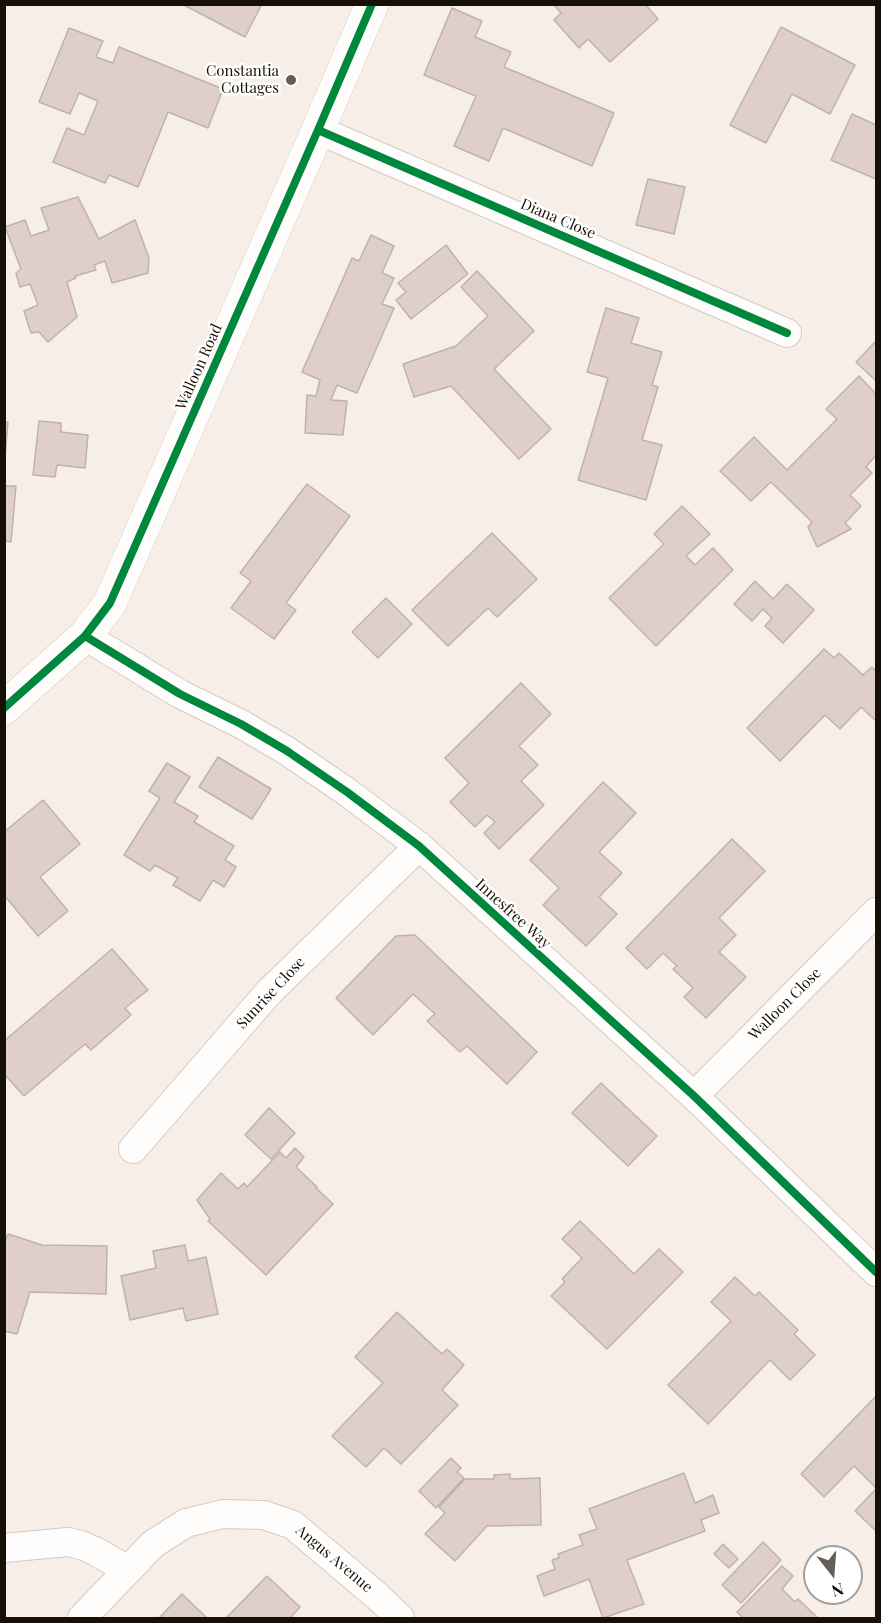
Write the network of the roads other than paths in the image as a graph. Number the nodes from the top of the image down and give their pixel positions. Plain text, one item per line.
1 (372, 4) edge
2 (318, 130) junction
3 (787, 333) dead end
4 (85, 636) junction
5 (4, 708) edge
6 (419, 846) junction
7 (876, 912) edge
8 (694, 1096) junction
9 (133, 1149) dead end
10 (876, 1272) edge
11 (4, 1548) edge
12 (128, 1570) junction
13 (82, 1618) edge
14 (400, 1618) edge

1 - 2 street, Walloon Road
2 - 3 street, Diana Close
2 - 4 street, Walloon Road
4 - 5 street, Walloon Road
4 - 6 street, Innesfree Way
6 - 8 street, Innesfree Way
6 - 9 street, Sunrise Close
7 - 8 street, Walloon Close
8 - 10 street, Innesfree Way
11 - 12 street
12 - 13 street, Angus Avenue
12 - 14 street, Angus Avenue

